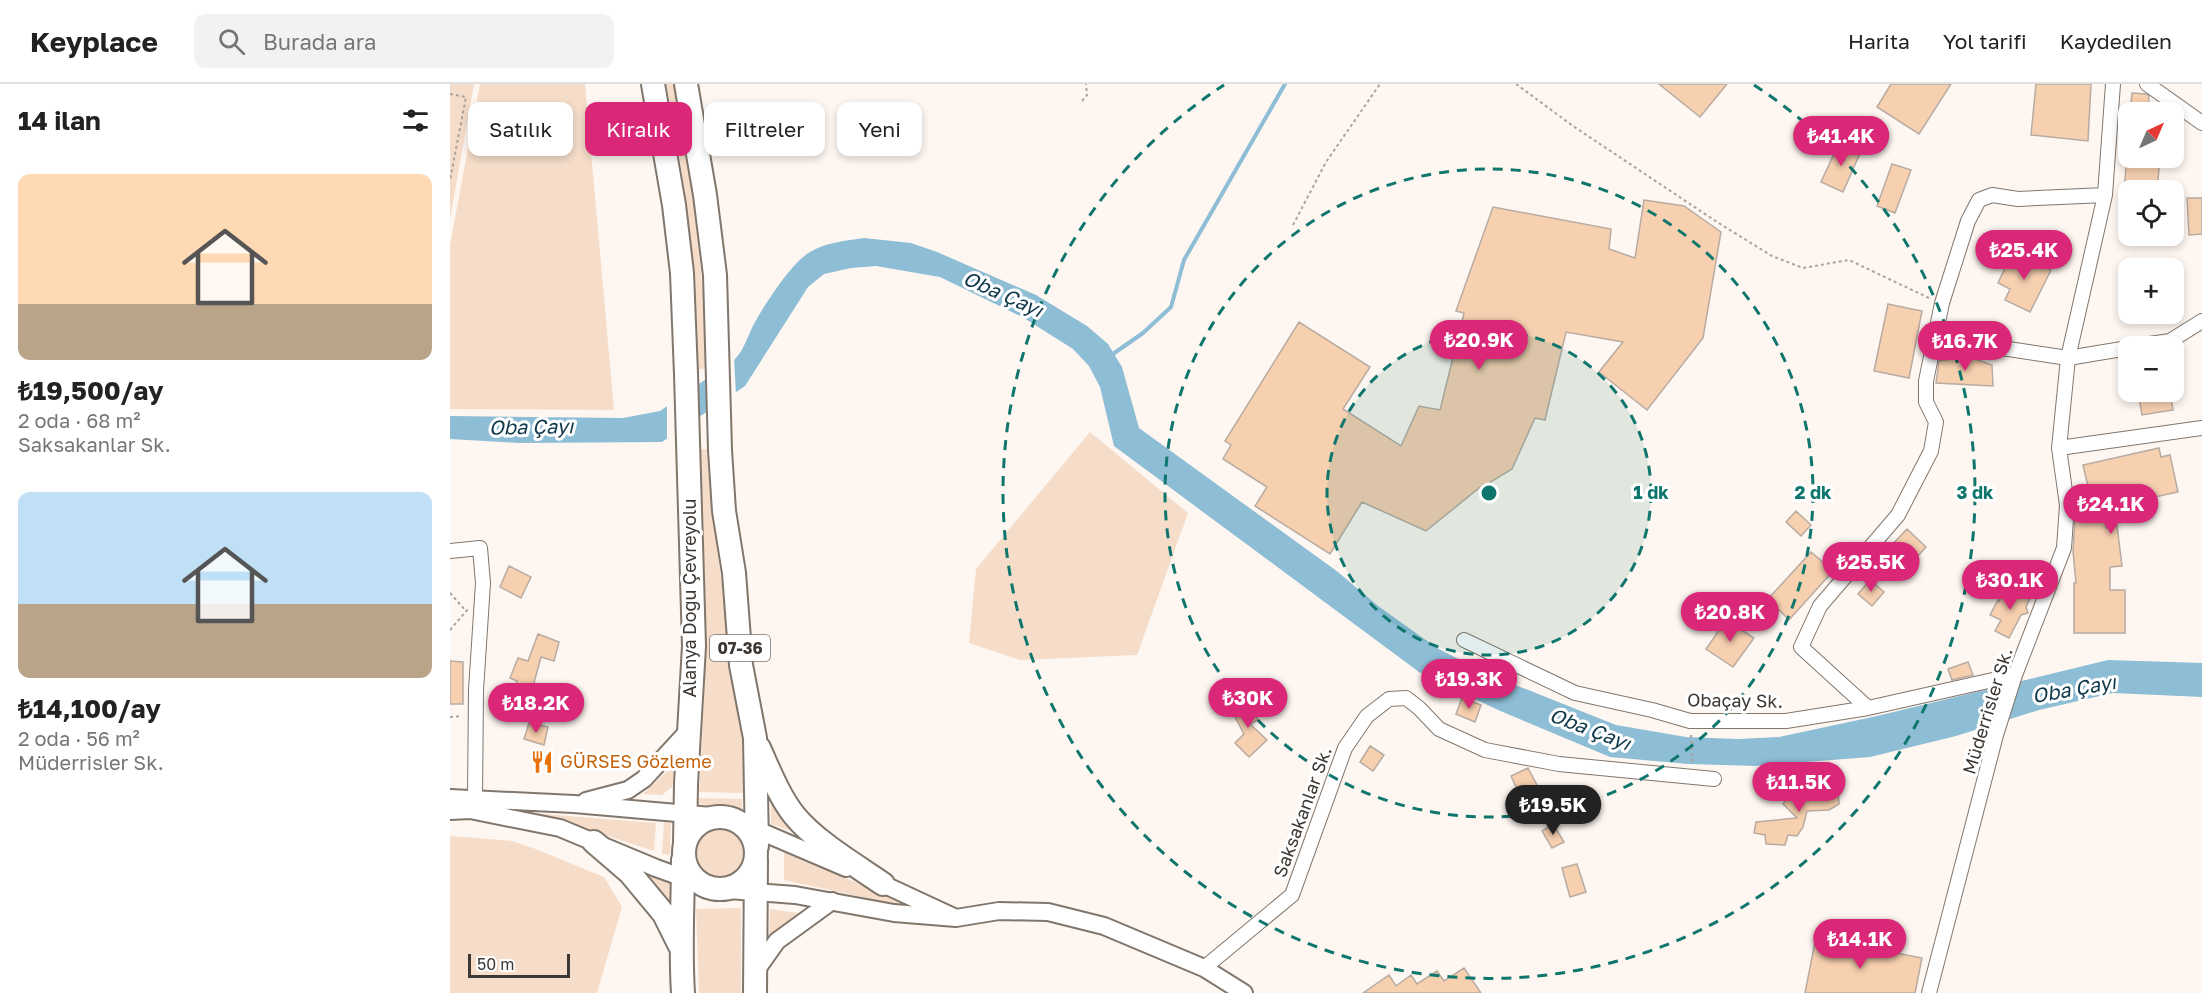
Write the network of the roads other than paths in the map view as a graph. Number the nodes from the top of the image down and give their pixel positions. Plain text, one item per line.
1 (654, 84) edge
2 (686, 84) edge
3 (2113, 84) edge
4 (2147, 84) edge
5 (2202, 123) edge
6 (2105, 195) junction
7 (2202, 321) edge
8 (2178, 336) edge
9 (1936, 338) junction
10 (2118, 350) edge
11 (2068, 358) junction
12 (2202, 429) edge
13 (2058, 448) junction
14 (450, 551) edge
15 (1464, 639) dead end
16 (2016, 675) junction
17 (1868, 708) junction
18 (690, 729) junction
19 (755, 738) junction
20 (1714, 778) dead end
21 (450, 798) edge
22 (475, 799) junction
23 (574, 804) junction
24 (450, 811) edge
25 (685, 814) junction
26 (728, 818) junction
27 (594, 842) junction
28 (756, 844) junction
29 (684, 849) junction
30 (700, 884) junction
31 (883, 884) junction
32 (756, 892) junction
33 (832, 902) junction
34 (956, 918) junction
35 (680, 947) junction
36 (1204, 968) junction
37 (755, 983) edge
38 (683, 993) edge
39 (1244, 993) edge
40 (1929, 993) edge

1 - 18 highway, Alanya Doğu Çevreyolu
2 - 19 highway, Alanya Doğu Çevreyolu / 07-36
3 - 6 street, Müderrisler Sk.
4 - 5 street
6 - 9 street
6 - 11 street, Müderrisler Sk.
7 - 8 street
9 - 11 street
9 - 17 street
10 - 11 street
11 - 13 street, Müderrisler Sk.
12 - 13 street
13 - 16 street, Müderrisler Sk.
14 - 22 street
15 - 17 street, Obaçay Sk.
16 - 17 street, Obaçay Sk.
16 - 40 street, Müderrisler Sk.
18 - 23 street
18 - 25 highway, Alanya Doğu Çevreyolu
19 - 28 highway, Alanya Doğu Çevreyolu / 07-36
19 - 31 highway
20 - 36 street, Saksakanlar Sk.
21 - 22 street
22 - 23 street
23 - 25 street
24 - 27 street
25 - 26 street
25 - 29 highway, Alanya Doğu Çevreyolu
26 - 28 highway
26 - 29 highway
27 - 30 street
27 - 35 highway
28 - 30 highway, 07-36
28 - 31 street
28 - 32 highway, Alanya Doğu Çevreyolu
29 - 30 highway, Alanya Doğu Çevreyolu
30 - 32 street
30 - 35 highway, Alanya Doğu Çevreyolu
31 - 34 street
32 - 33 street
32 - 37 highway, Alanya Doğu Çevreyolu
33 - 34 street
33 - 37 street
34 - 36 street
35 - 38 highway, Alanya Doğu Çevreyolu
36 - 39 street

